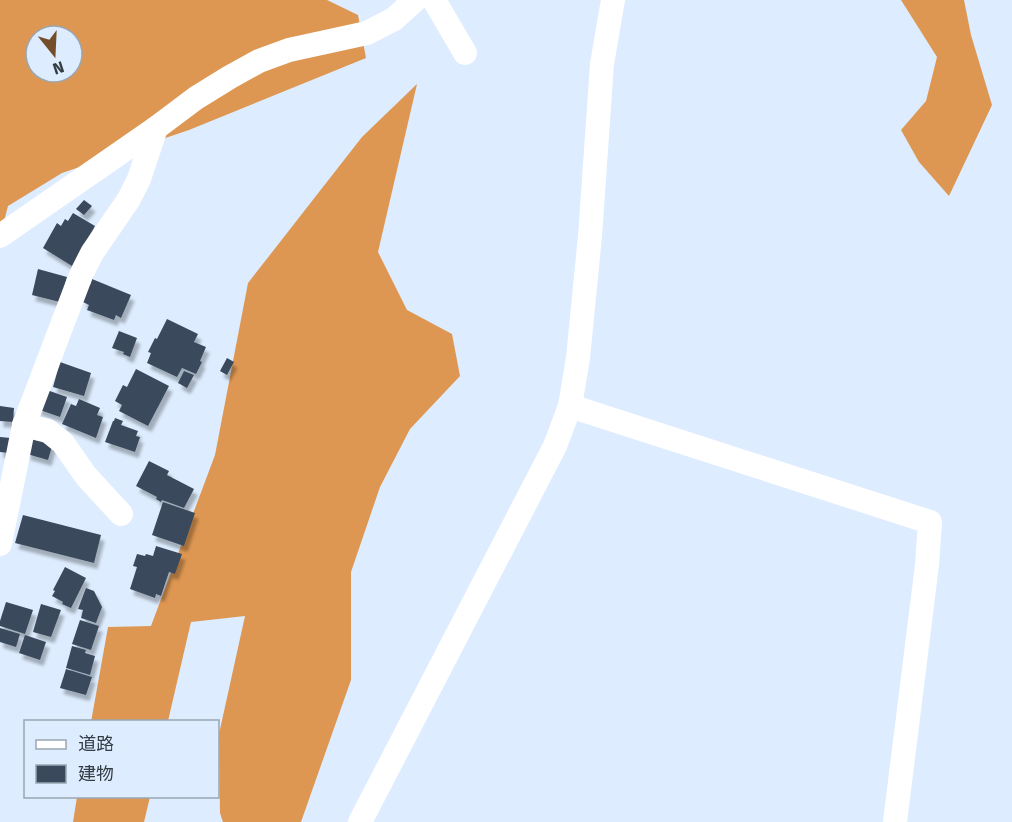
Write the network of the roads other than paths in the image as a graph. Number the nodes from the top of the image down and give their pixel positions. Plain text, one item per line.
1 (415, 0) edge
2 (434, 0) edge
3 (613, 0) edge
4 (465, 53) dead end
5 (156, 128) junction
6 (0, 236) edge
7 (570, 406) junction
8 (24, 425) junction
9 (121, 514) dead end
10 (0, 544) edge
11 (360, 822) edge
12 (895, 822) edge

1 - 5 street
2 - 4 street
3 - 7 street
5 - 6 street
5 - 8 street
7 - 11 street
7 - 12 street
8 - 9 street
8 - 10 street

